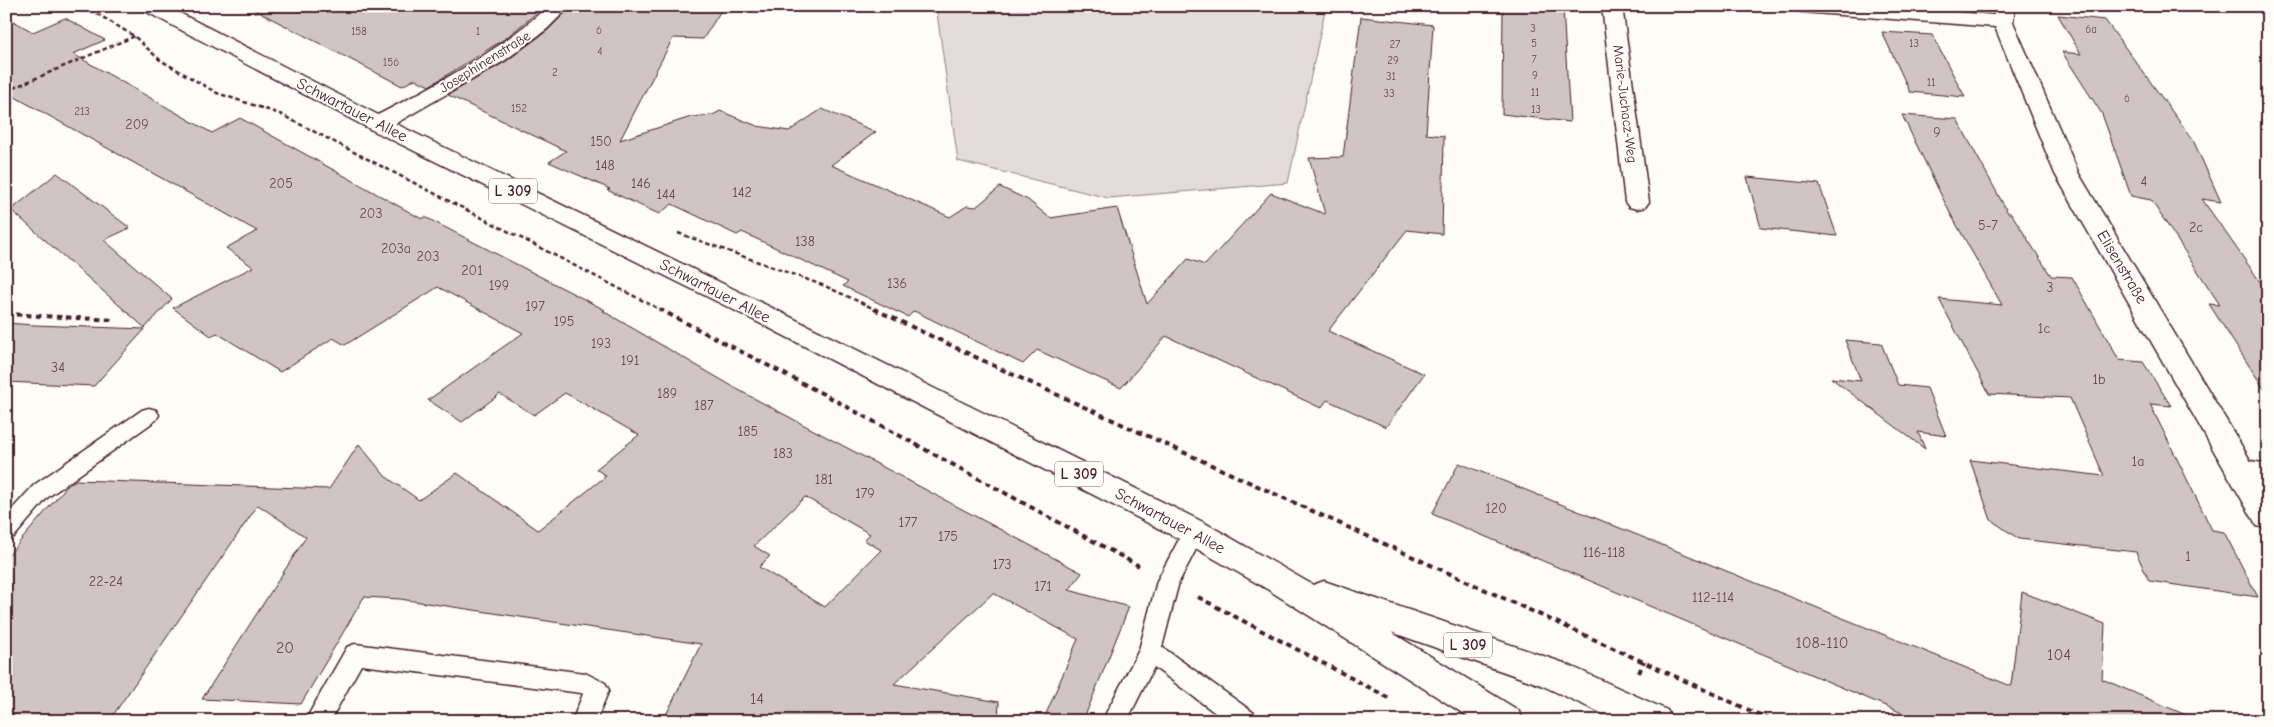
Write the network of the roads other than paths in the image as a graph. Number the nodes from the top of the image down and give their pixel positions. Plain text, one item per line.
1 (150, 6) edge
2 (560, 6) edge
3 (1612, 6) edge
4 (1802, 6) edge
5 (2004, 14) edge
6 (378, 124) junction
7 (1637, 202) dead end
8 (149, 415) dead end
9 (2239, 467) junction
10 (2268, 472) edge
11 (2268, 517) edge
12 (6, 531) edge
13 (1194, 532) junction
14 (1278, 580) junction
15 (1150, 651) junction
16 (317, 721) edge
17 (584, 721) edge
18 (1114, 721) edge
19 (1245, 721) edge
20 (1506, 721) edge
21 (1655, 721) edge

1 - 6 main road, Schwartauer Allee / L 309
2 - 6 main road, Josephinenstraße
3 - 7 main road, Marie-Juchacz-Weg
4 - 5 main road
5 - 9 main road, Elisenstraße
6 - 13 main road, Schwartauer Allee / L 309
8 - 12 lane
9 - 10 lane
9 - 11 main road, Elisenstraße
13 - 14 main road, Schwartauer Allee / L 309
13 - 15 lane
14 - 20 main road, Schwartauer Allee / L 309
14 - 21 main road, Schwartauer Allee / L 309
15 - 18 lane
15 - 19 lane
16 - 17 lane

